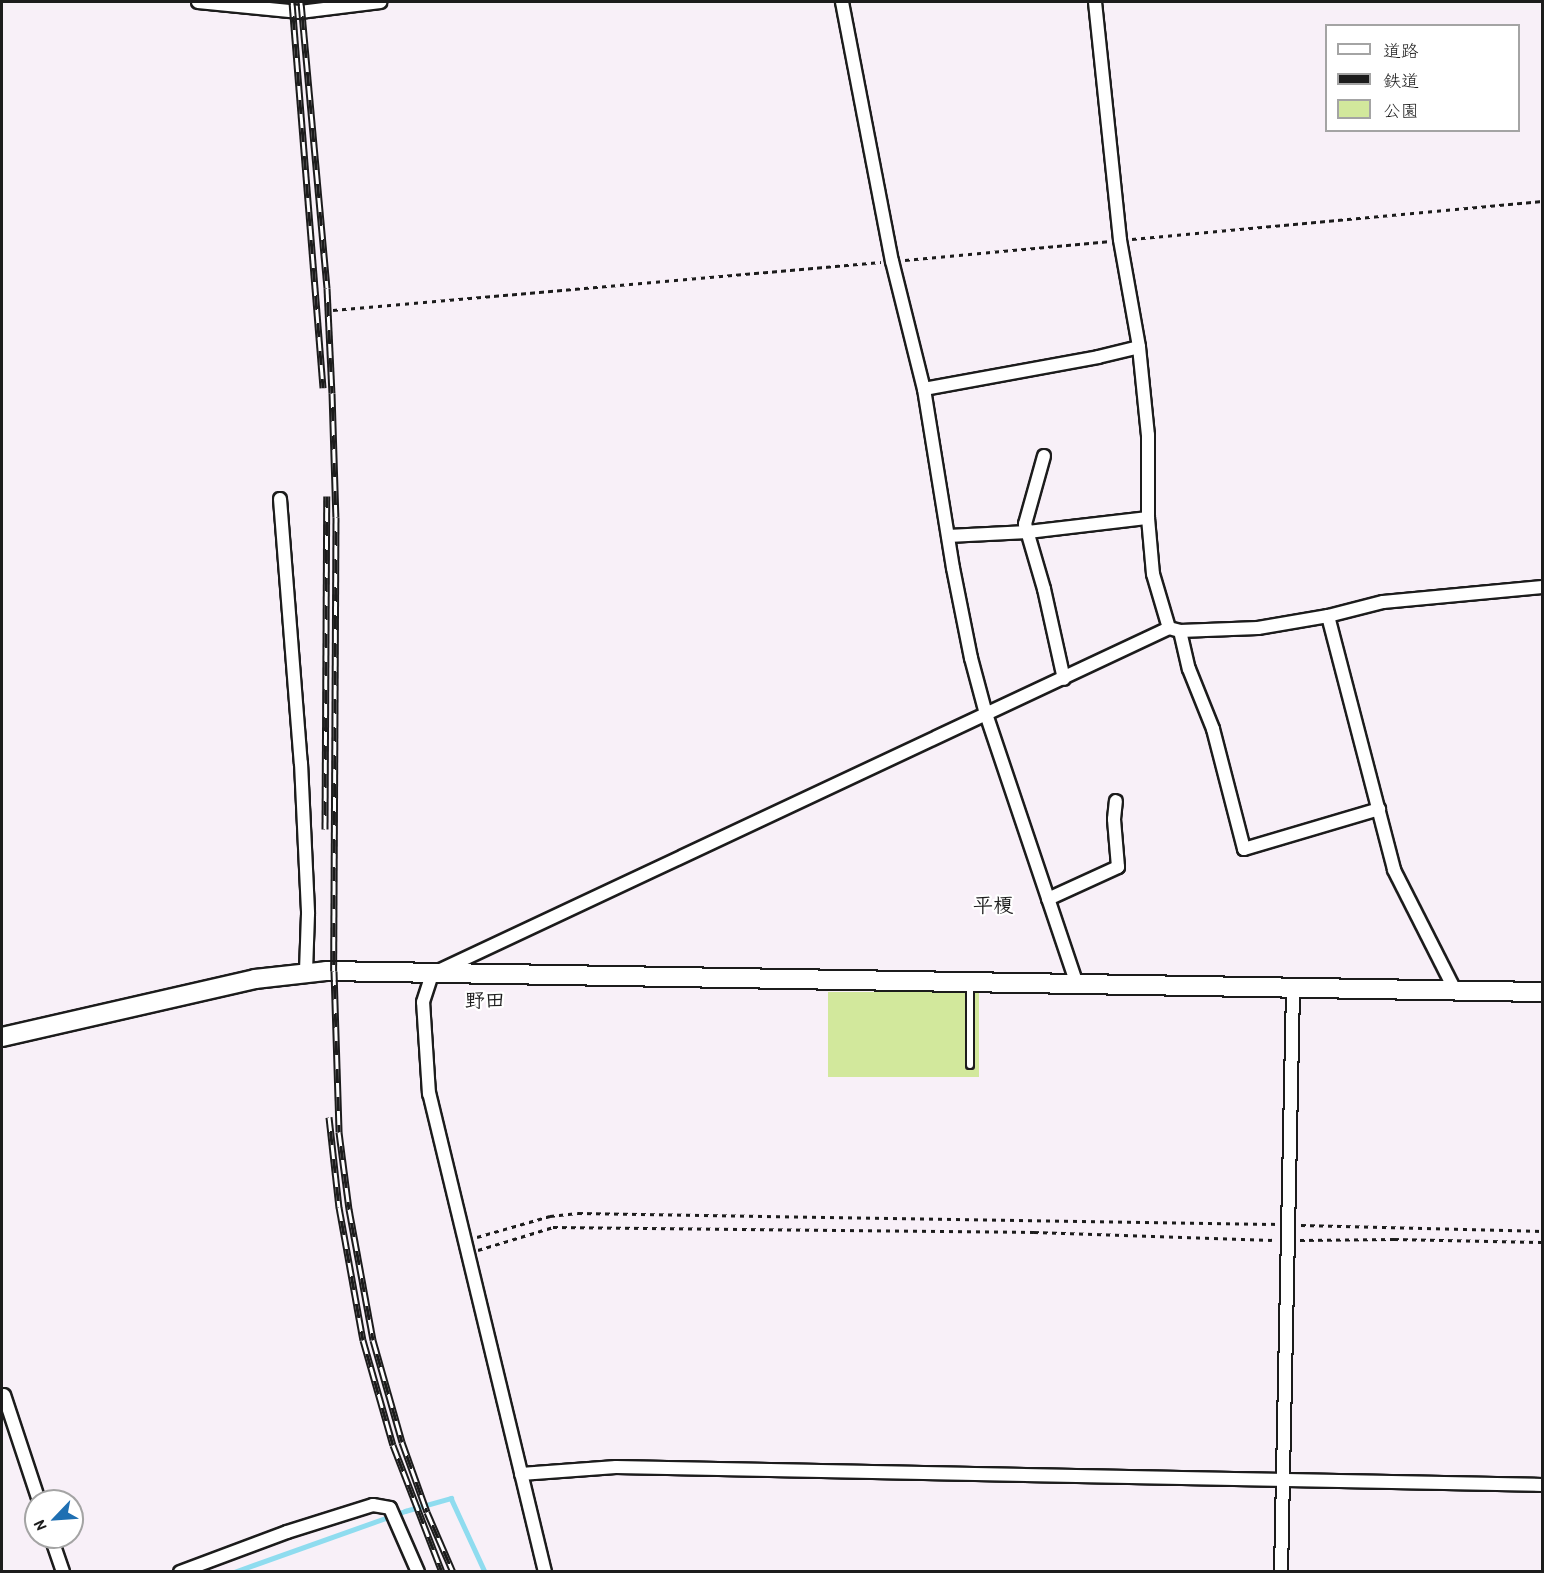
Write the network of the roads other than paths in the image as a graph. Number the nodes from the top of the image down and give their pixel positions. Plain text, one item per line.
1 (198, 2) edge
2 (380, 2) edge
3 (842, 2) edge
4 (1095, 2) edge
5 (1139, 347) junction
6 (924, 389) junction
7 (1044, 456) dead end
8 (280, 499) dead end
9 (1148, 518) junction
10 (1028, 532) junction
11 (948, 536) junction
12 (1542, 587) edge
13 (1328, 616) junction
14 (1175, 629) junction
15 (1064, 679) junction
16 (986, 714) junction
17 (1116, 801) dead end
18 (1378, 809) junction
19 (1048, 899) junction
20 (306, 972) junction
21 (432, 974) junction
22 (970, 983) junction
23 (1077, 985) junction
24 (1293, 988) junction
25 (1455, 990) junction
26 (1542, 992) edge
27 (2, 1037) edge
28 (970, 1065) dead end
29 (4, 1395) dead end
30 (521, 1474) junction
31 (1282, 1481) junction
32 (1542, 1485) edge
33 (35, 1489) edge
34 (55, 1549) edge
35 (63, 1572) edge
36 (180, 1572) edge
37 (418, 1572) edge
38 (545, 1572) edge
39 (1281, 1572) edge

1 - 2 street
3 - 6 street
4 - 5 street
5 - 6 street
5 - 9 street
6 - 11 street
7 - 10 street
8 - 20 street
9 - 10 street
9 - 14 street
10 - 11 street
10 - 15 street
11 - 16 street
12 - 13 street
13 - 14 street
13 - 18 street
14 - 15 street
14 - 18 street
15 - 16 street
16 - 19 street
16 - 21 street
17 - 19 street
18 - 25 street
19 - 23 street
20 - 21 street
20 - 27 street
21 - 22 street
21 - 30 street
22 - 23 street
22 - 28 lane
23 - 24 street
24 - 25 street
24 - 31 street
25 - 26 street
29 - 33 street
30 - 31 street
30 - 38 street
31 - 32 street
31 - 39 street
34 - 35 street
36 - 37 street

